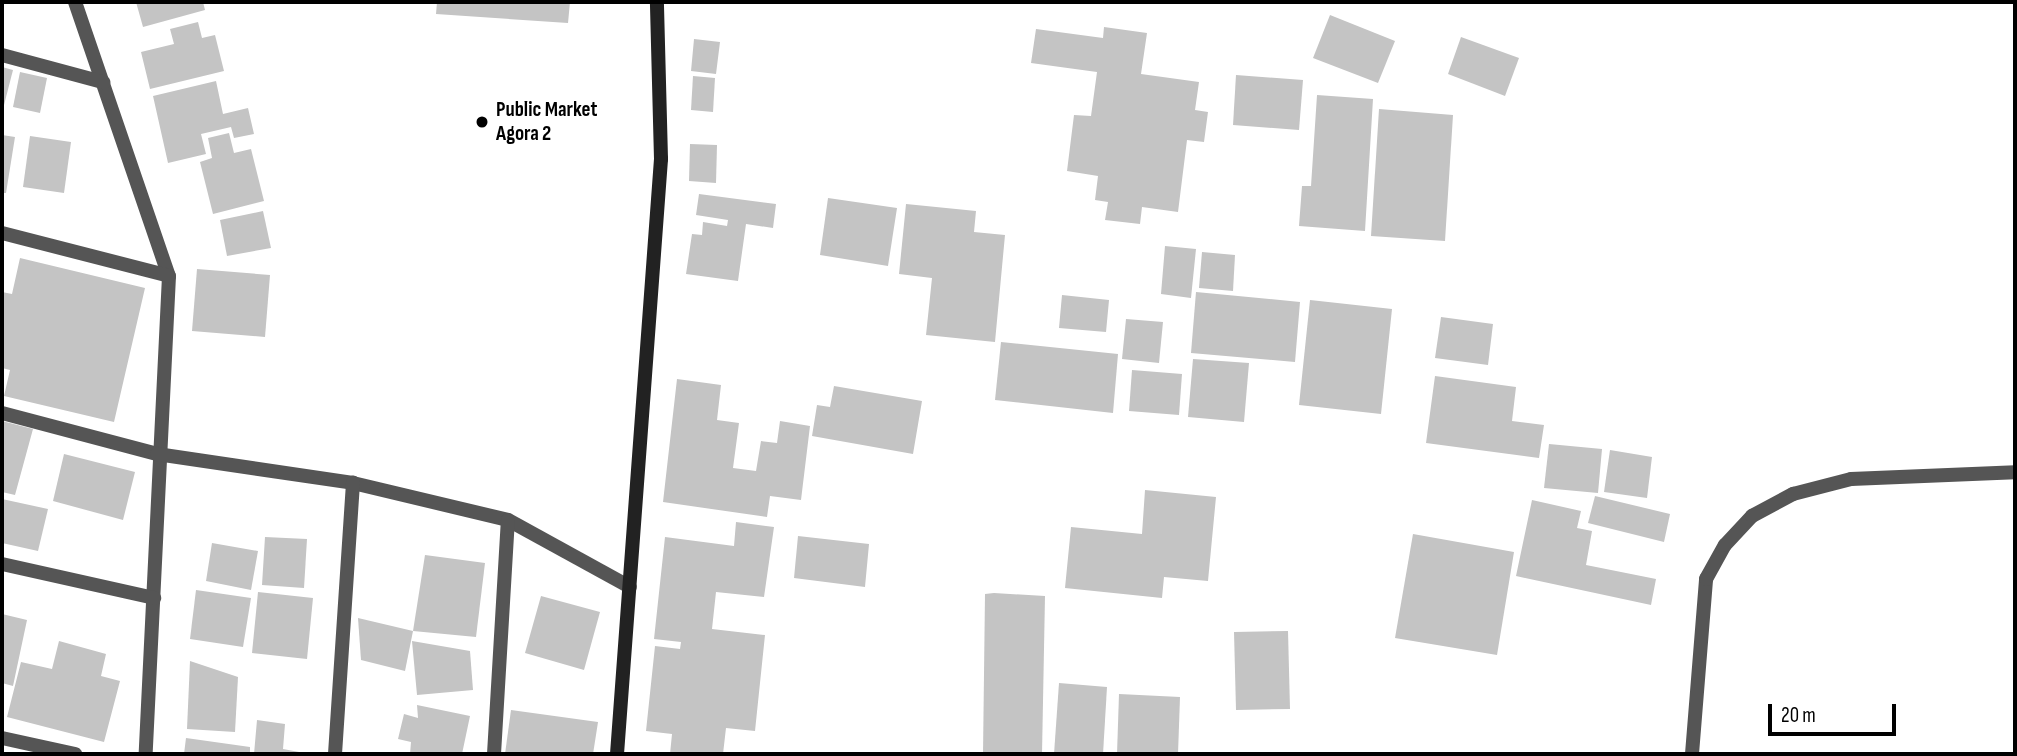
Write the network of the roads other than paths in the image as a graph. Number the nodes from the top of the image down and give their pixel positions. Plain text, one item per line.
1 (75, 2) edge
2 (657, 2) edge
3 (2, 55) edge
4 (103, 82) junction
5 (2, 233) edge
6 (169, 276) junction
7 (2, 412) edge
8 (158, 454) junction
9 (2015, 472) edge
10 (353, 483) junction
11 (508, 520) junction
12 (2, 564) edge
13 (630, 587) junction
14 (154, 597) junction
15 (2, 738) edge
16 (75, 754) edge
17 (146, 754) edge
18 (335, 754) edge
19 (494, 754) edge
20 (617, 754) edge
21 (1692, 754) edge

1 - 4 street
2 - 13 main road
3 - 4 street
4 - 6 street
5 - 6 street
6 - 8 street
7 - 8 street
8 - 10 street
8 - 14 street
9 - 21 street
10 - 11 street
10 - 18 street
11 - 13 street
11 - 19 street
12 - 14 street
13 - 20 main road
14 - 17 street
15 - 16 street

